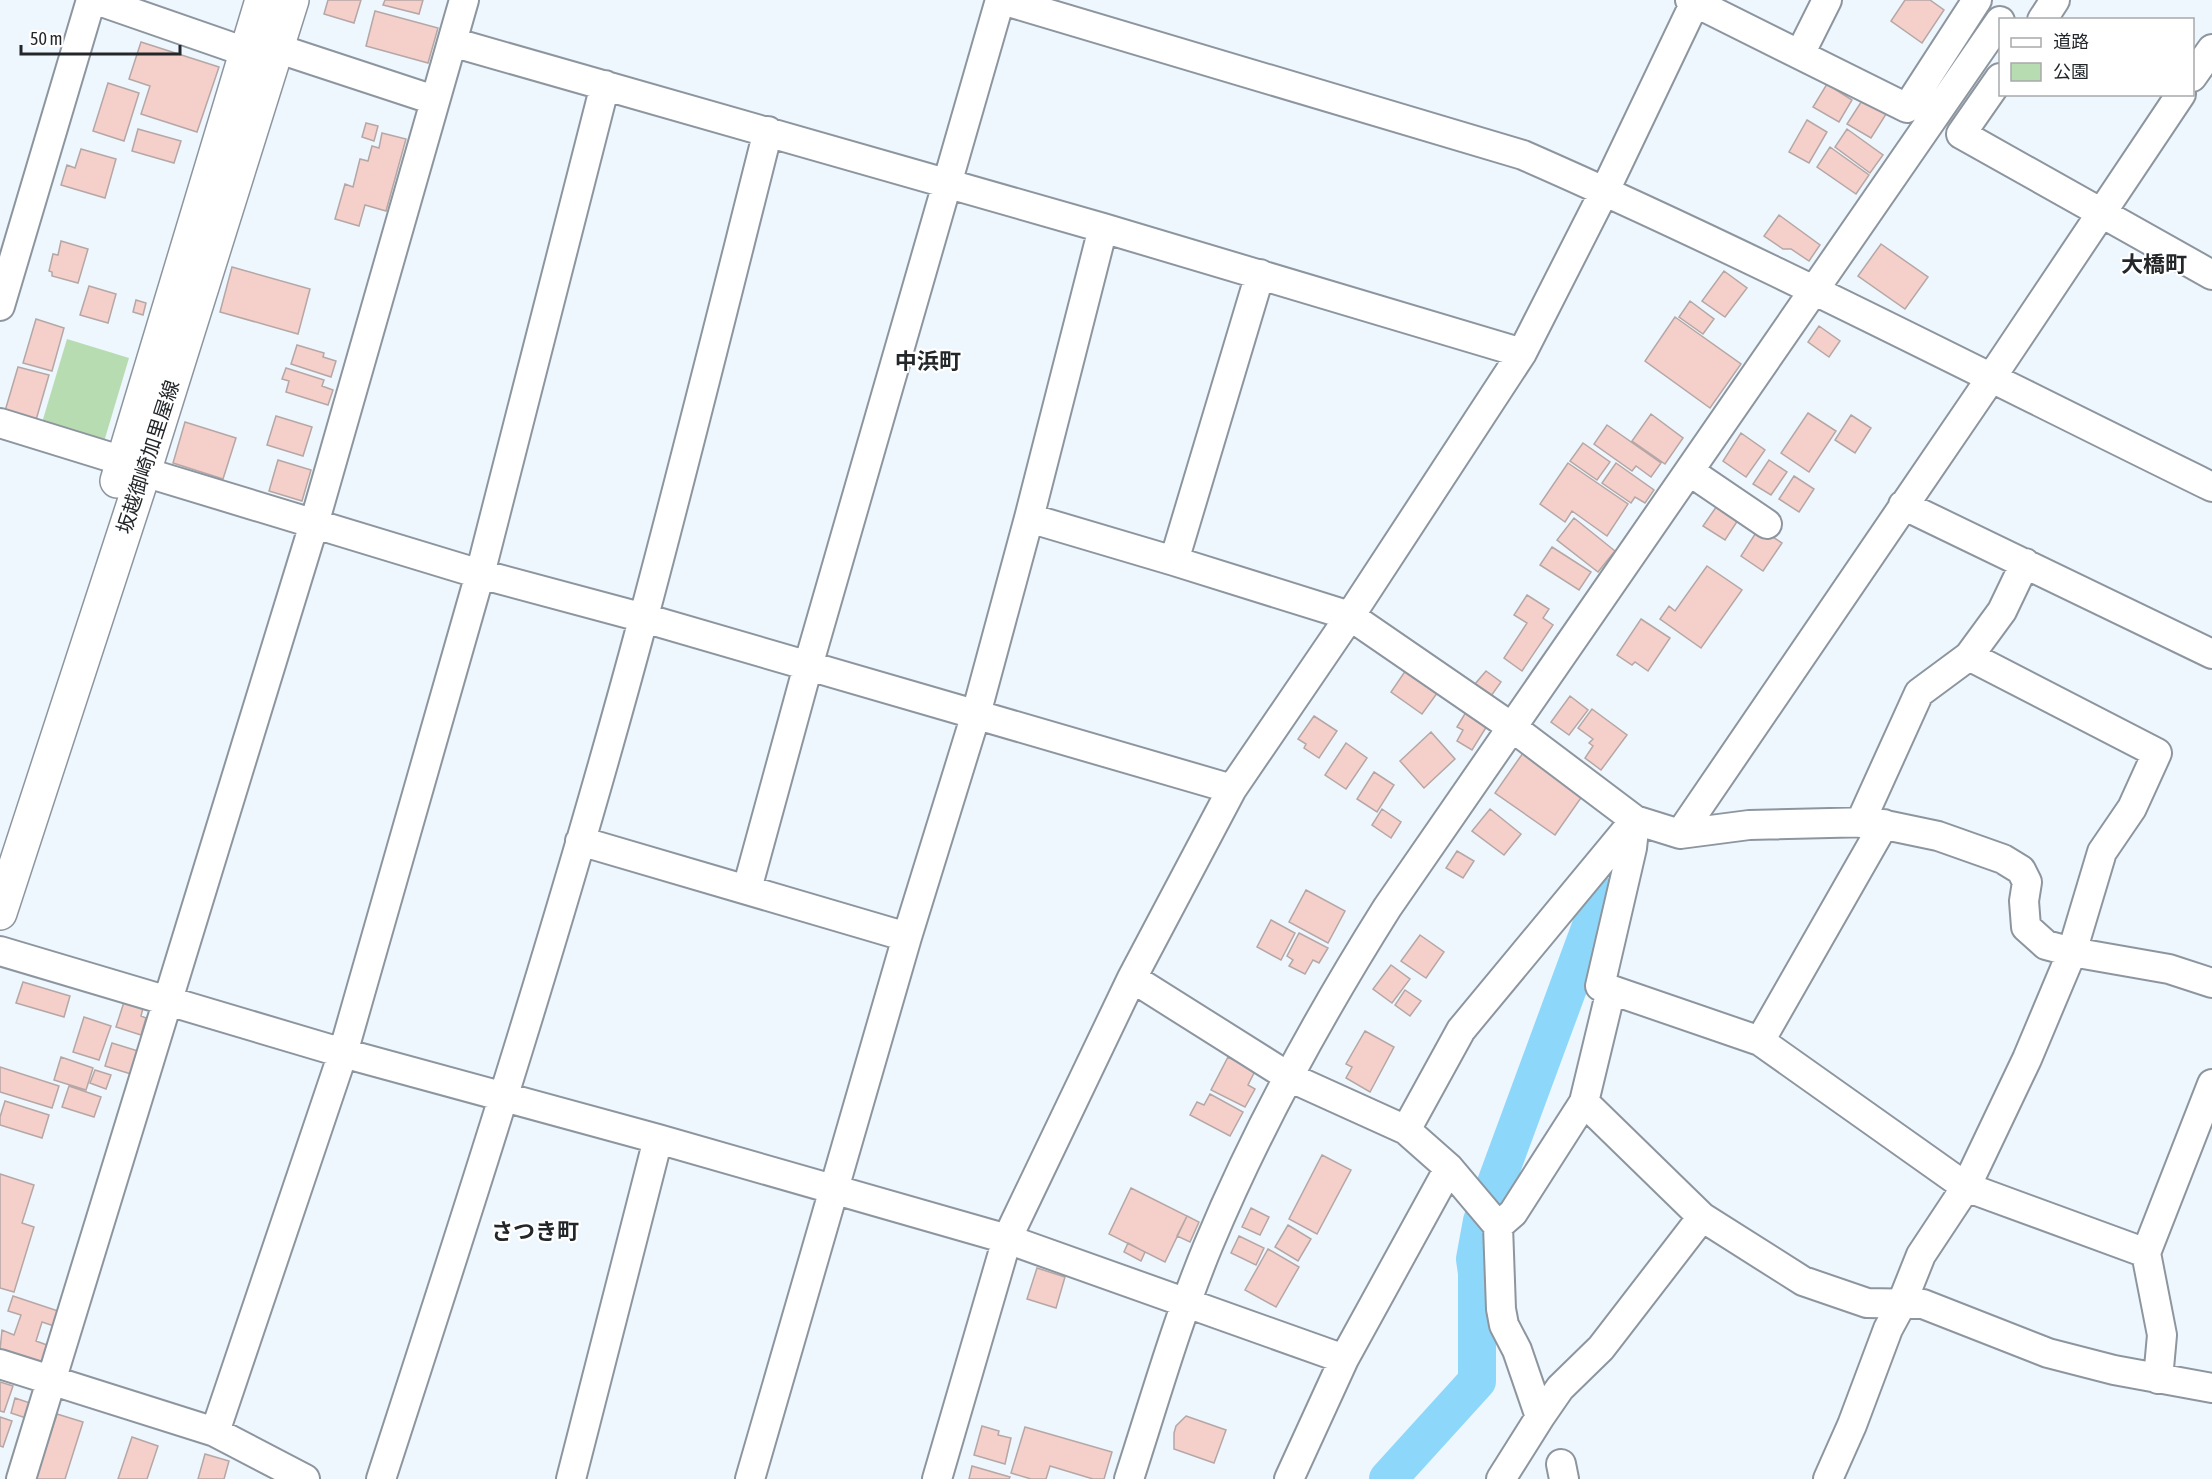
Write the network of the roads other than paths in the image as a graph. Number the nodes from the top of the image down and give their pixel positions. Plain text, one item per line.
1 (91, 0) edge
2 (96, 0) edge
3 (262, 0) edge
4 (291, 0) edge
5 (464, 0) edge
6 (1001, 0) edge
7 (1827, 0) edge
8 (1977, 0) edge
9 (2015, 0) edge
10 (2055, 0) edge
11 (1694, 1) edge
12 (2002, 18) edge
13 (2043, 18) edge
14 (1999, 23) edge
15 (452, 42) junction
16 (2212, 49) edge
17 (261, 50) junction
18 (1800, 54) junction
19 (2194, 76) edge
20 (1999, 81) edge
21 (605, 85) junction
22 (2180, 96) edge
23 (434, 100) junction
24 (768, 131) junction
25 (947, 185) junction
26 (1604, 191) junction
27 (2100, 213) junction
28 (1103, 228) junction
29 (1260, 274) junction
30 (2212, 275) edge
31 (1813, 290) junction
32 (0, 306) edge
33 (1522, 353) junction
34 (1991, 378) junction
35 (0, 423) edge
36 (134, 467) junction
37 (1689, 471) junction
38 (2212, 487) edge
39 (1903, 505) junction
40 (1029, 518) junction
41 (314, 524) junction
42 (1767, 524) dead end
43 (1174, 561) junction
44 (2025, 563) junction
45 (480, 574) junction
46 (1350, 616) junction
47 (644, 618) junction
48 (2212, 654) edge
49 (1969, 656) junction
50 (808, 666) junction
51 (976, 714) junction
52 (1513, 728) junction
53 (1232, 789) junction
54 (1635, 820) junction
55 (1872, 823) junction
56 (1680, 834) junction
57 (580, 842) junction
58 (0, 854) edge
59 (747, 890) junction
60 (0, 913) edge
61 (906, 937) junction
62 (0, 951) edge
63 (2072, 952) junction
64 (1132, 978) junction
65 (2212, 983) edge
66 (1611, 990) junction
67 (169, 1000) junction
68 (1761, 1041) junction
69 (343, 1053) junction
70 (1289, 1077) junction
71 (2212, 1084) edge
72 (505, 1097) junction
73 (1584, 1102) junction
74 (1406, 1130) junction
75 (658, 1140) junction
76 (1449, 1168) junction
77 (1966, 1187) junction
78 (835, 1190) junction
79 (1702, 1217) junction
80 (1498, 1226) junction
81 (1007, 1239) junction
82 (2146, 1253) junction
83 (1187, 1303) junction
84 (1901, 1305) junction
85 (1344, 1359) junction
86 (0, 1364) edge
87 (51, 1378) junction
88 (2158, 1379) junction
89 (2212, 1388) edge
90 (1540, 1417) junction
91 (215, 1432) junction
92 (21, 1479) edge
93 (305, 1479) edge
94 (381, 1479) edge
95 (571, 1479) edge
96 (750, 1479) edge
97 (937, 1479) edge
98 (1128, 1479) edge
99 (1289, 1479) edge
100 (1501, 1479) edge
101 (1828, 1479) edge

1 - 32 street
2 - 17 street
3 - 17 main road, 坂越御崎加里屋線
4 - 17 main road, 坂越御崎加里屋線
5 - 15 street
6 - 25 street
6 - 26 street
7 - 18 street
8 - 18 street
9 - 12 street
10 - 13 street
11 - 18 street
11 - 26 street
14 - 31 street
15 - 21 street
15 - 23 street
16 - 19 street
17 - 23 street
17 - 36 main road, 坂越御崎加里屋線
20 - 27 street
21 - 24 street
21 - 45 street
22 - 27 street
23 - 41 street
24 - 25 street
24 - 47 street
25 - 28 street
25 - 50 street
26 - 31 street
26 - 33 street
27 - 30 street
27 - 34 street
28 - 29 street
28 - 40 street
29 - 33 street
29 - 43 street
31 - 34 street
31 - 37 street
33 - 46 street
34 - 38 street
34 - 39 street
35 - 36 street
36 - 41 street
36 - 58 main road, 坂越御崎加里屋線
36 - 60 main road, 坂越御崎加里屋線
37 - 42 street
37 - 52 street
39 - 44 street
39 - 56 street
40 - 43 street
40 - 51 street
41 - 45 street
41 - 67 street
43 - 46 street
44 - 48 street
44 - 49 street
45 - 47 street
45 - 69 street
46 - 52 street
46 - 53 street
47 - 50 street
47 - 57 street
49 - 55 street
49 - 63 street
50 - 51 street
50 - 59 street
51 - 53 street
51 - 61 street
52 - 54 street
52 - 70 street
53 - 64 street
54 - 56 street
54 - 66 street
54 - 74 street
55 - 56 street
55 - 63 street
55 - 68 street
57 - 59 street
57 - 72 street
59 - 61 street
61 - 78 street
62 - 67 street
63 - 65 street
63 - 77 street
64 - 70 street
64 - 81 street
66 - 68 street
66 - 73 street
67 - 69 street
67 - 87 street
68 - 77 street
69 - 72 street
69 - 91 street
70 - 74 street
70 - 83 street
71 - 82 street
72 - 75 street
72 - 94 street
73 - 79 street
73 - 80 street
74 - 76 street
75 - 78 street
75 - 95 street
76 - 80 street
76 - 85 street
77 - 82 street
77 - 84 street
78 - 81 street
78 - 96 street
79 - 84 street
79 - 90 street
80 - 90 street
81 - 83 street
81 - 97 street
82 - 88 street
83 - 85 street
83 - 98 street
84 - 88 street
84 - 101 street
85 - 99 street
86 - 87 street
87 - 91 street
87 - 92 street
88 - 89 street
90 - 100 street
91 - 93 street

